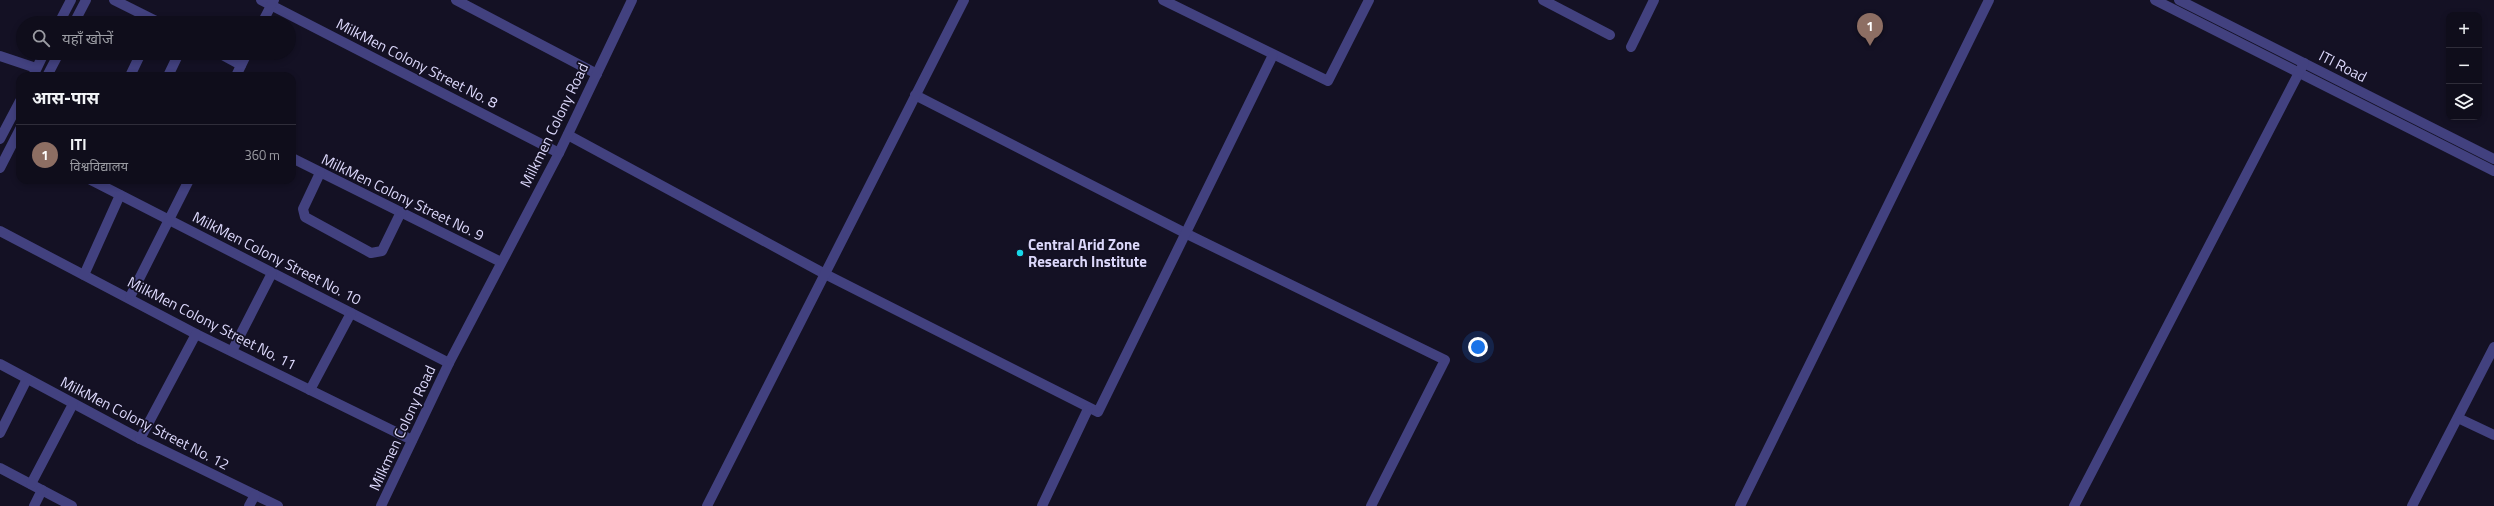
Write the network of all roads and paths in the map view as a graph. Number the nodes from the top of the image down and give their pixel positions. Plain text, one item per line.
1 (71, 0) edge
2 (86, 0) edge
3 (114, 0) edge
4 (262, 0) edge
5 (456, 0) edge
6 (632, 0) edge
7 (964, 0) edge
8 (1163, 0) edge
9 (1369, 0) edge
10 (1543, 0) edge
11 (1654, 0) edge
12 (1989, 0) edge
13 (2155, 0) edge
14 (2179, 0) edge
15 (273, 2) edge
16 (63, 16) edge
17 (78, 16) edge
18 (146, 16) edge
19 (266, 16) edge
20 (1610, 35) dead end
21 (1631, 47) dead end
22 (1274, 55) junction
23 (0, 56) edge
24 (41, 60) edge
25 (55, 60) edge
26 (138, 60) edge
27 (176, 60) edge
28 (232, 60) edge
29 (244, 60) edge
30 (241, 65) junction
31 (2302, 68) junction
32 (35, 72) edge
33 (49, 72) edge
34 (132, 72) edge
35 (170, 72) edge
36 (238, 72) edge
37 (597, 74) junction
38 (915, 95) junction
39 (16, 109) edge
40 (568, 135) junction
41 (0, 139) edge
42 (16, 144) edge
43 (559, 153) junction
44 (2494, 159) edge
45 (296, 160) edge
46 (0, 168) edge
47 (2494, 171) edge
48 (320, 173) junction
49 (99, 184) edge
50 (187, 184) edge
51 (120, 195) junction
52 (401, 212) junction
53 (170, 220) junction
54 (0, 231) edge
55 (1186, 234) junction
56 (501, 262) junction
57 (272, 273) junction
58 (824, 274) junction
59 (84, 275) junction
60 (130, 297) junction
61 (351, 313) junction
62 (196, 334) junction
63 (2494, 347) edge
64 (232, 351) junction
65 (449, 363) junction
66 (0, 364) edge
67 (27, 379) junction
68 (310, 390) junction
69 (73, 404) junction
70 (1088, 409) junction
71 (2458, 418) junction
72 (0, 433) edge
73 (2494, 434) edge
74 (140, 439) junction
75 (412, 440) junction
76 (0, 468) edge
77 (31, 484) junction
78 (42, 490) junction
79 (255, 495) junction
80 (34, 506) edge
81 (72, 506) edge
82 (249, 506) edge
83 (278, 506) edge
84 (381, 506) edge
85 (707, 506) edge
86 (1042, 506) edge
87 (1371, 506) edge
88 (1740, 506) edge
89 (2074, 506) edge
90 (2412, 506) edge

1 - 16 street
2 - 17 street
3 - 18 street
4 - 15 street, MilkMen Colony Street No. 8
5 - 37 street
6 - 37 street, Milkmen Colony Road
7 - 38 street
8 - 22 street
9 - 22 street
10 - 20 street
11 - 21 street
12 - 88 street
13 - 31 street
14 - 31 street, ITI Road
15 - 19 street
15 - 43 street, MilkMen Colony Street No. 8
22 - 55 street
23 - 32 street
24 - 32 street
25 - 33 street
26 - 34 street
27 - 35 street
28 - 30 street
29 - 30 street
30 - 36 street
31 - 44 street, ITI Road
31 - 47 street
31 - 89 street
37 - 40 street, Milkmen Colony Road
38 - 55 street
38 - 58 street
39 - 41 street
40 - 43 street, Milkmen Colony Road
40 - 58 street
42 - 46 street
43 - 56 street, Milkmen Colony Road
45 - 48 street, MilkMen Colony Street No. 9
48 - 52 street, MilkMen Colony Street No. 9
48 - 52 street
49 - 51 street, MilkMen Colony Street No. 10
50 - 53 street
51 - 53 street, MilkMen Colony Street No. 10
51 - 59 street
52 - 56 street, MilkMen Colony Street No. 9
53 - 57 street, MilkMen Colony Street No. 10
53 - 60 street
54 - 59 street, MilkMen Colony Street No. 11
55 - 70 street
55 - 87 street
56 - 65 street, Milkmen Colony Road
57 - 61 street, MilkMen Colony Street No. 10
57 - 64 street
58 - 70 street
58 - 85 street
59 - 60 street, MilkMen Colony Street No. 11
60 - 62 street, MilkMen Colony Street No. 11
61 - 65 street, MilkMen Colony Street No. 10
61 - 68 street
62 - 64 street, MilkMen Colony Street No. 11
62 - 74 street
63 - 71 street
64 - 68 street, MilkMen Colony Street No. 11
65 - 75 street, Milkmen Colony Road
66 - 67 street, MilkMen Colony Street No. 12
67 - 69 street, MilkMen Colony Street No. 12
67 - 72 street
68 - 75 street, MilkMen Colony Street No. 11
69 - 74 street, MilkMen Colony Street No. 12
69 - 77 street
70 - 86 street
71 - 73 street
71 - 90 street
74 - 79 street, MilkMen Colony Street No. 12
75 - 84 street, Milkmen Colony Road
76 - 77 street
77 - 78 street
78 - 80 street
78 - 81 street
79 - 82 street
79 - 83 street, MilkMen Colony Street No. 12

